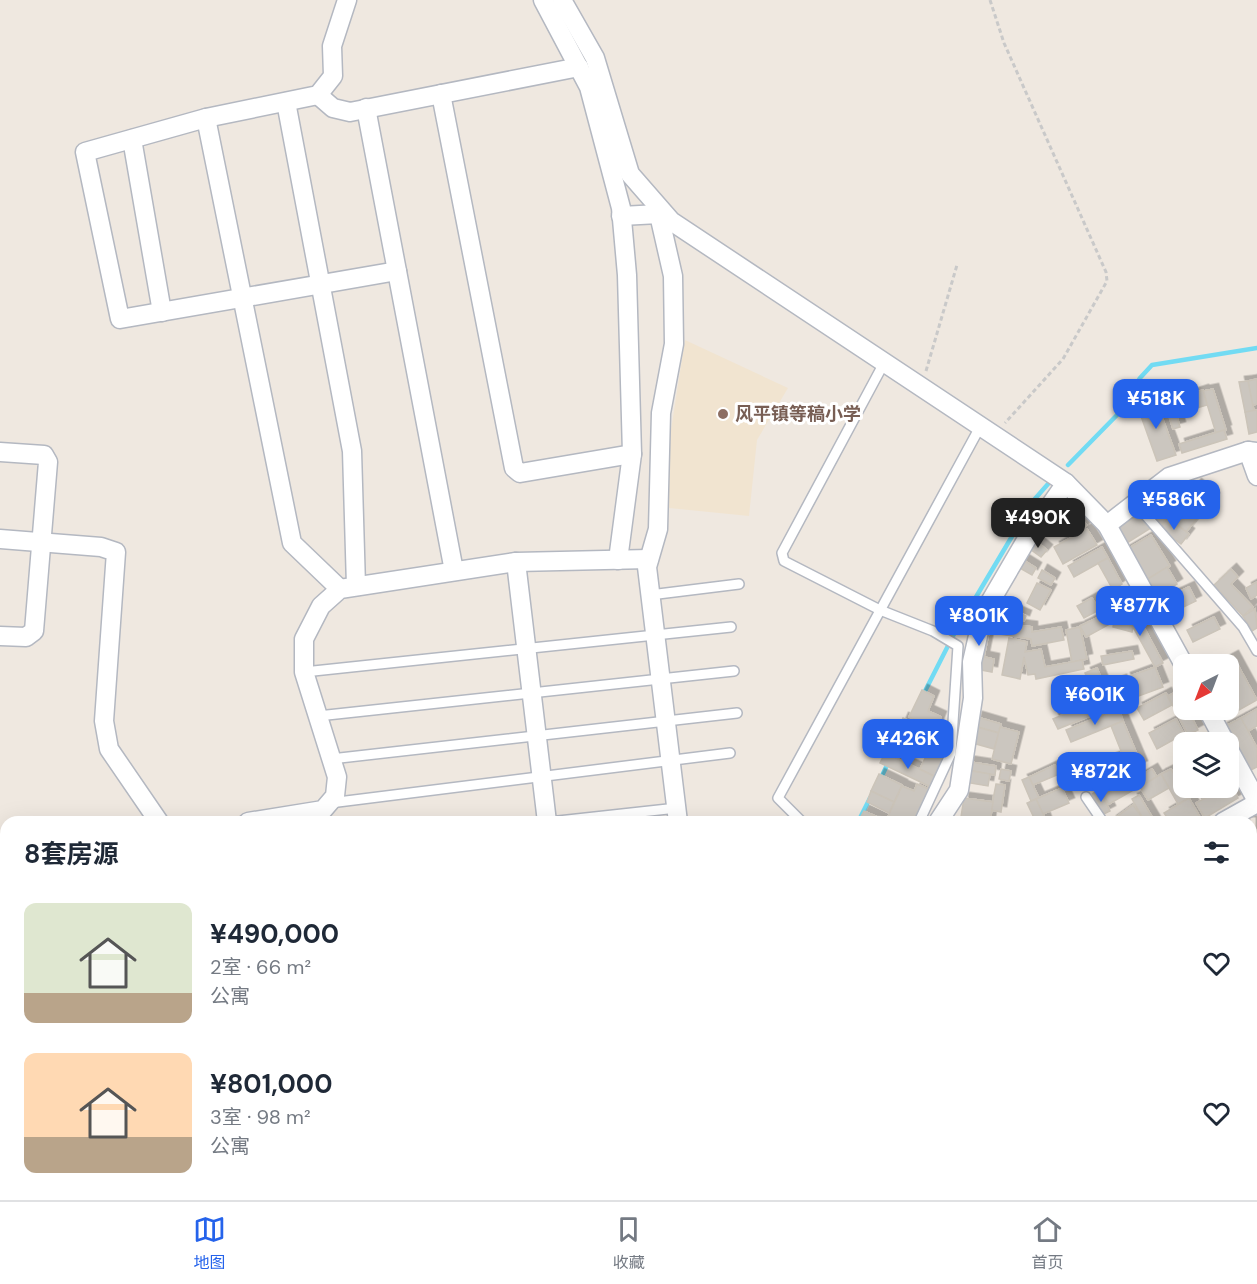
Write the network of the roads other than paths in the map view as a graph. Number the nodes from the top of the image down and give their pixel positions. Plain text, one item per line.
1 (347, 0) edge
2 (543, 0) edge
3 (562, 0) edge
4 (579, 67) junction
5 (441, 94) junction
6 (318, 96) junction
7 (286, 102) junction
8 (366, 108) junction
9 (206, 118) junction
10 (132, 139) junction
11 (658, 209) junction
12 (621, 216) junction
13 (397, 271) junction
14 (320, 284) junction
15 (242, 298) junction
16 (162, 312) junction
17 (884, 363) junction
18 (987, 431) junction
19 (0, 452) edge
20 (1252, 452) edge
21 (632, 454) junction
22 (1257, 476) edge
23 (1066, 483) junction
24 (1135, 503) junction
25 (1107, 525) junction
26 (0, 539) edge
27 (43, 542) junction
28 (649, 559) junction
29 (618, 560) junction
30 (516, 562) junction
31 (454, 571) junction
32 (739, 584) dead end
33 (348, 588) junction
34 (650, 595) junction
35 (880, 610) junction
36 (731, 627) dead end
37 (656, 635) junction
38 (0, 636) edge
39 (526, 649) junction
40 (1257, 651) edge
41 (1178, 654) edge
42 (734, 671) dead end
43 (304, 672) junction
44 (661, 679) junction
45 (532, 693) junction
46 (737, 713) dead end
47 (318, 716) junction
48 (666, 721) junction
49 (537, 736) junction
50 (730, 753) dead end
51 (331, 759) junction
52 (671, 760) junction
53 (1239, 768) edge
54 (541, 776) junction
55 (1086, 797) dead end
56 (1257, 802) edge
57 (329, 803) junction
58 (677, 815) edge
59 (155, 816) edge
60 (286, 816) edge
61 (547, 816) edge
62 (659, 816) edge
63 (796, 816) edge
64 (922, 816) edge
65 (942, 816) edge
66 (1099, 816) edge
67 (1233, 816) edge

1 - 6 street
2 - 4 street
3 - 11 street
4 - 5 street
4 - 12 street
5 - 8 street
5 - 21 street
6 - 7 street
6 - 8 street
7 - 9 street
7 - 14 street
8 - 13 street
9 - 10 street
9 - 15 street
10 - 16 street
10 - 16 street
11 - 12 street
11 - 17 street
11 - 28 street
12 - 21 street
13 - 14 street
13 - 31 street
14 - 15 street
14 - 33 street
15 - 16 street
15 - 33 street
17 - 18 street
17 - 35 lane
18 - 23 street
18 - 35 lane
19 - 27 street
20 - 22 street
20 - 24 street
21 - 29 street
23 - 25 street
23 - 65 street
24 - 25 street
24 - 40 lane
25 - 41 street
26 - 27 street
27 - 38 street
27 - 59 street
28 - 29 street
28 - 34 street
29 - 30 street
30 - 31 street
30 - 39 street
31 - 33 street
32 - 34 lane
33 - 43 street
34 - 37 street
35 - 63 lane
35 - 64 lane
36 - 37 lane
37 - 39 lane
37 - 44 street
39 - 43 lane
39 - 45 street
42 - 44 lane
43 - 47 street
44 - 45 lane
44 - 48 street
45 - 47 lane
45 - 49 street
46 - 48 lane
47 - 51 street
48 - 49 lane
48 - 52 street
49 - 51 lane
49 - 54 street
50 - 52 lane
51 - 57 street
52 - 54 lane
52 - 58 street
53 - 56 street
54 - 57 lane
54 - 61 street
55 - 66 lane
56 - 67 street
57 - 60 street
58 - 62 lane

